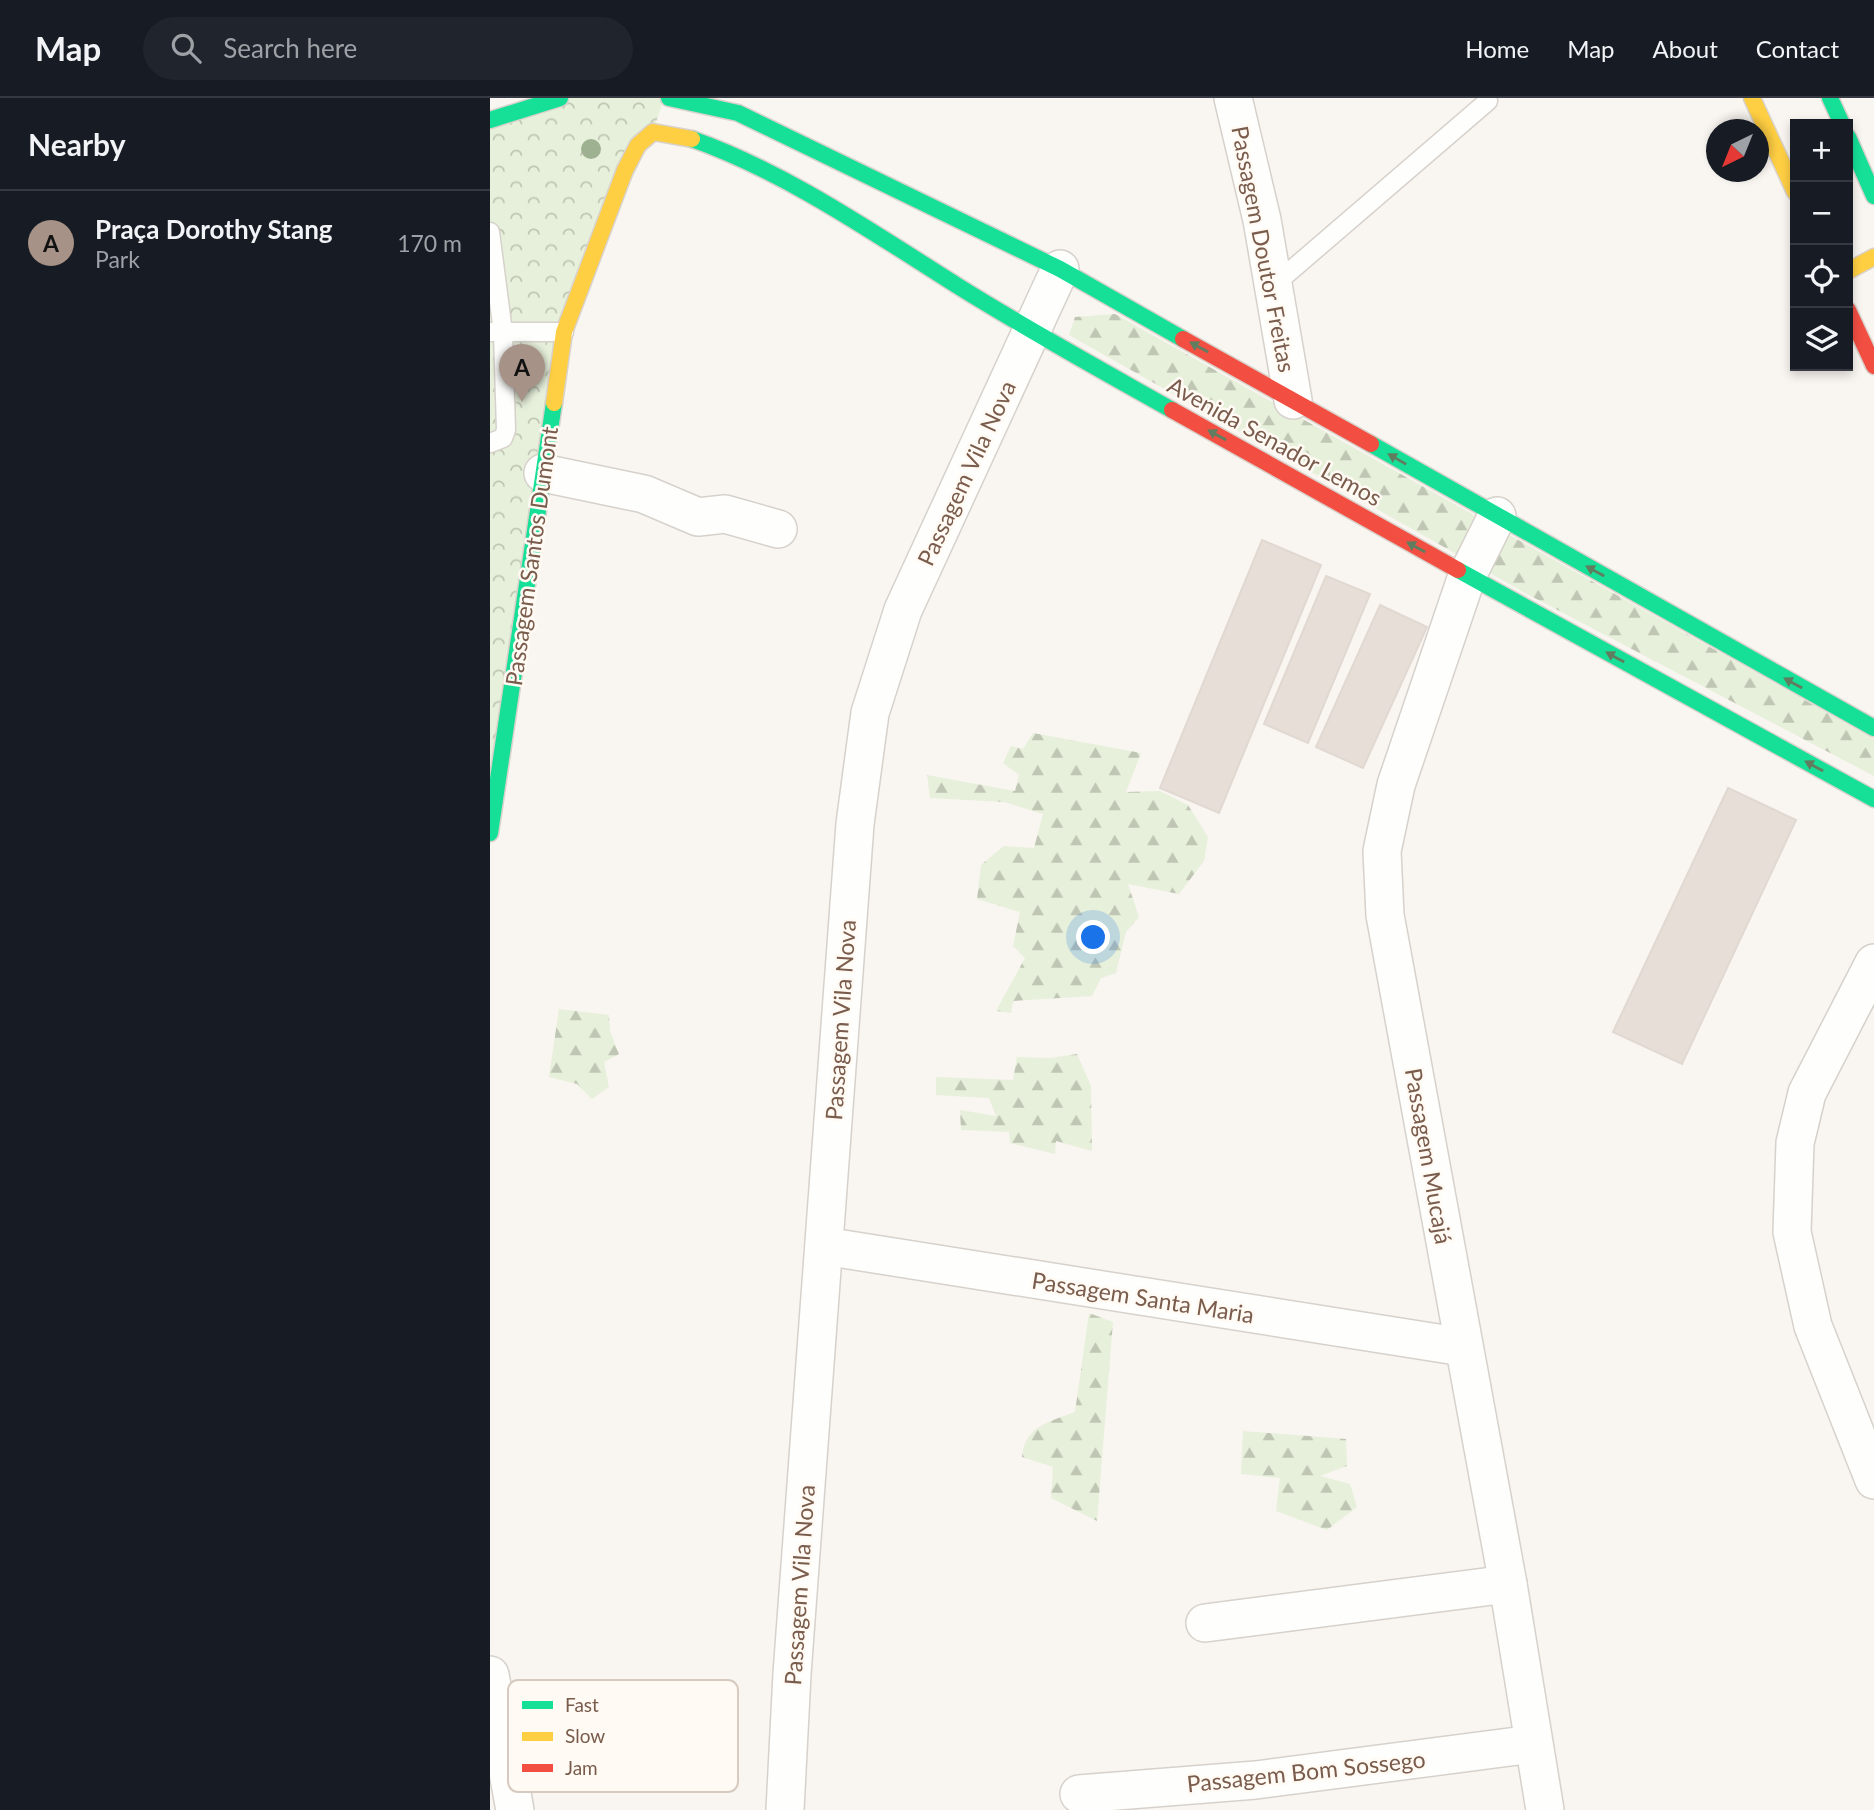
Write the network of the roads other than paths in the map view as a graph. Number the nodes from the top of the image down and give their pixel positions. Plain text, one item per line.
1 (560, 98) edge
2 (669, 98) edge
3 (1233, 98) edge
4 (1752, 98) edge
5 (1830, 98) edge
6 (1488, 101) dead end
7 (738, 106) edge
8 (1840, 119) edge
9 (490, 120) edge
10 (653, 132) joint
11 (1853, 153) edge
12 (1790, 170) edge
13 (1874, 196) edge
14 (490, 232) edge
15 (1874, 257) edge
16 (1853, 268) edge
17 (1060, 269) junction
18 (1274, 285) junction
19 (1853, 321) edge
20 (1031, 330) junction
21 (497, 332) edge
22 (564, 332) junction
23 (1874, 366) edge
24 (1293, 401) junction
25 (490, 443) edge
26 (543, 473) junction
27 (1497, 516) junction
28 (778, 529) dead end
29 (1467, 576) junction
30 (1874, 728) edge
31 (1874, 799) edge
32 (490, 834) edge
33 (1874, 964) edge
34 (824, 1246) junction
35 (1463, 1347) junction
36 (1874, 1480) edge
37 (1508, 1584) junction
38 (1205, 1623) dead end
39 (490, 1675) edge
40 (1532, 1744) junction
41 (508, 1772) edge
42 (512, 1792) edge
43 (1079, 1794) dead end
44 (515, 1810) edge
45 (785, 1810) edge
46 (1545, 1810) edge

1 - 9 street
2 - 7 street, Avenida Senador Lemos
3 - 18 street, Passagem Doutor Freitas
4 - 12 street
5 - 8 street
6 - 18 lane
7 - 17 street, Avenida Senador Lemos
10 - 20 street, Avenida Senador Lemos
10 - 22 street, Passagem Santos Dumont
11 - 13 street
14 - 21 lane
15 - 16 street
17 - 20 street, Passagem Vila Nova
24 -> 17 street, Avenida Senador Lemos
18 - 24 street, Passagem Doutor Freitas
19 - 23 street
29 -> 20 street, Avenida Senador Lemos
20 - 34 street, Passagem Vila Nova
21 - 22 lane
21 - 25 lane
22 - 26 street, Passagem Santos Dumont
27 -> 24 street, Avenida Senador Lemos
26 - 28 street
26 - 32 street, Passagem Santos Dumont
27 - 29 street, Passagem Mucajá
30 -> 27 street, Avenida Senador Lemos
31 -> 29 street, Avenida Senador Lemos
29 - 35 street, Passagem Mucajá
33 - 36 street
34 - 35 street, Passagem Santa Maria
34 - 45 street, Passagem Vila Nova
35 - 37 street, Passagem Mucajá
37 - 38 street
37 - 40 street, Passagem Mucajá
39 - 41 street
40 - 43 street, Passagem Bom Sossego
40 - 46 street, Passagem Mucajá
42 - 44 street

